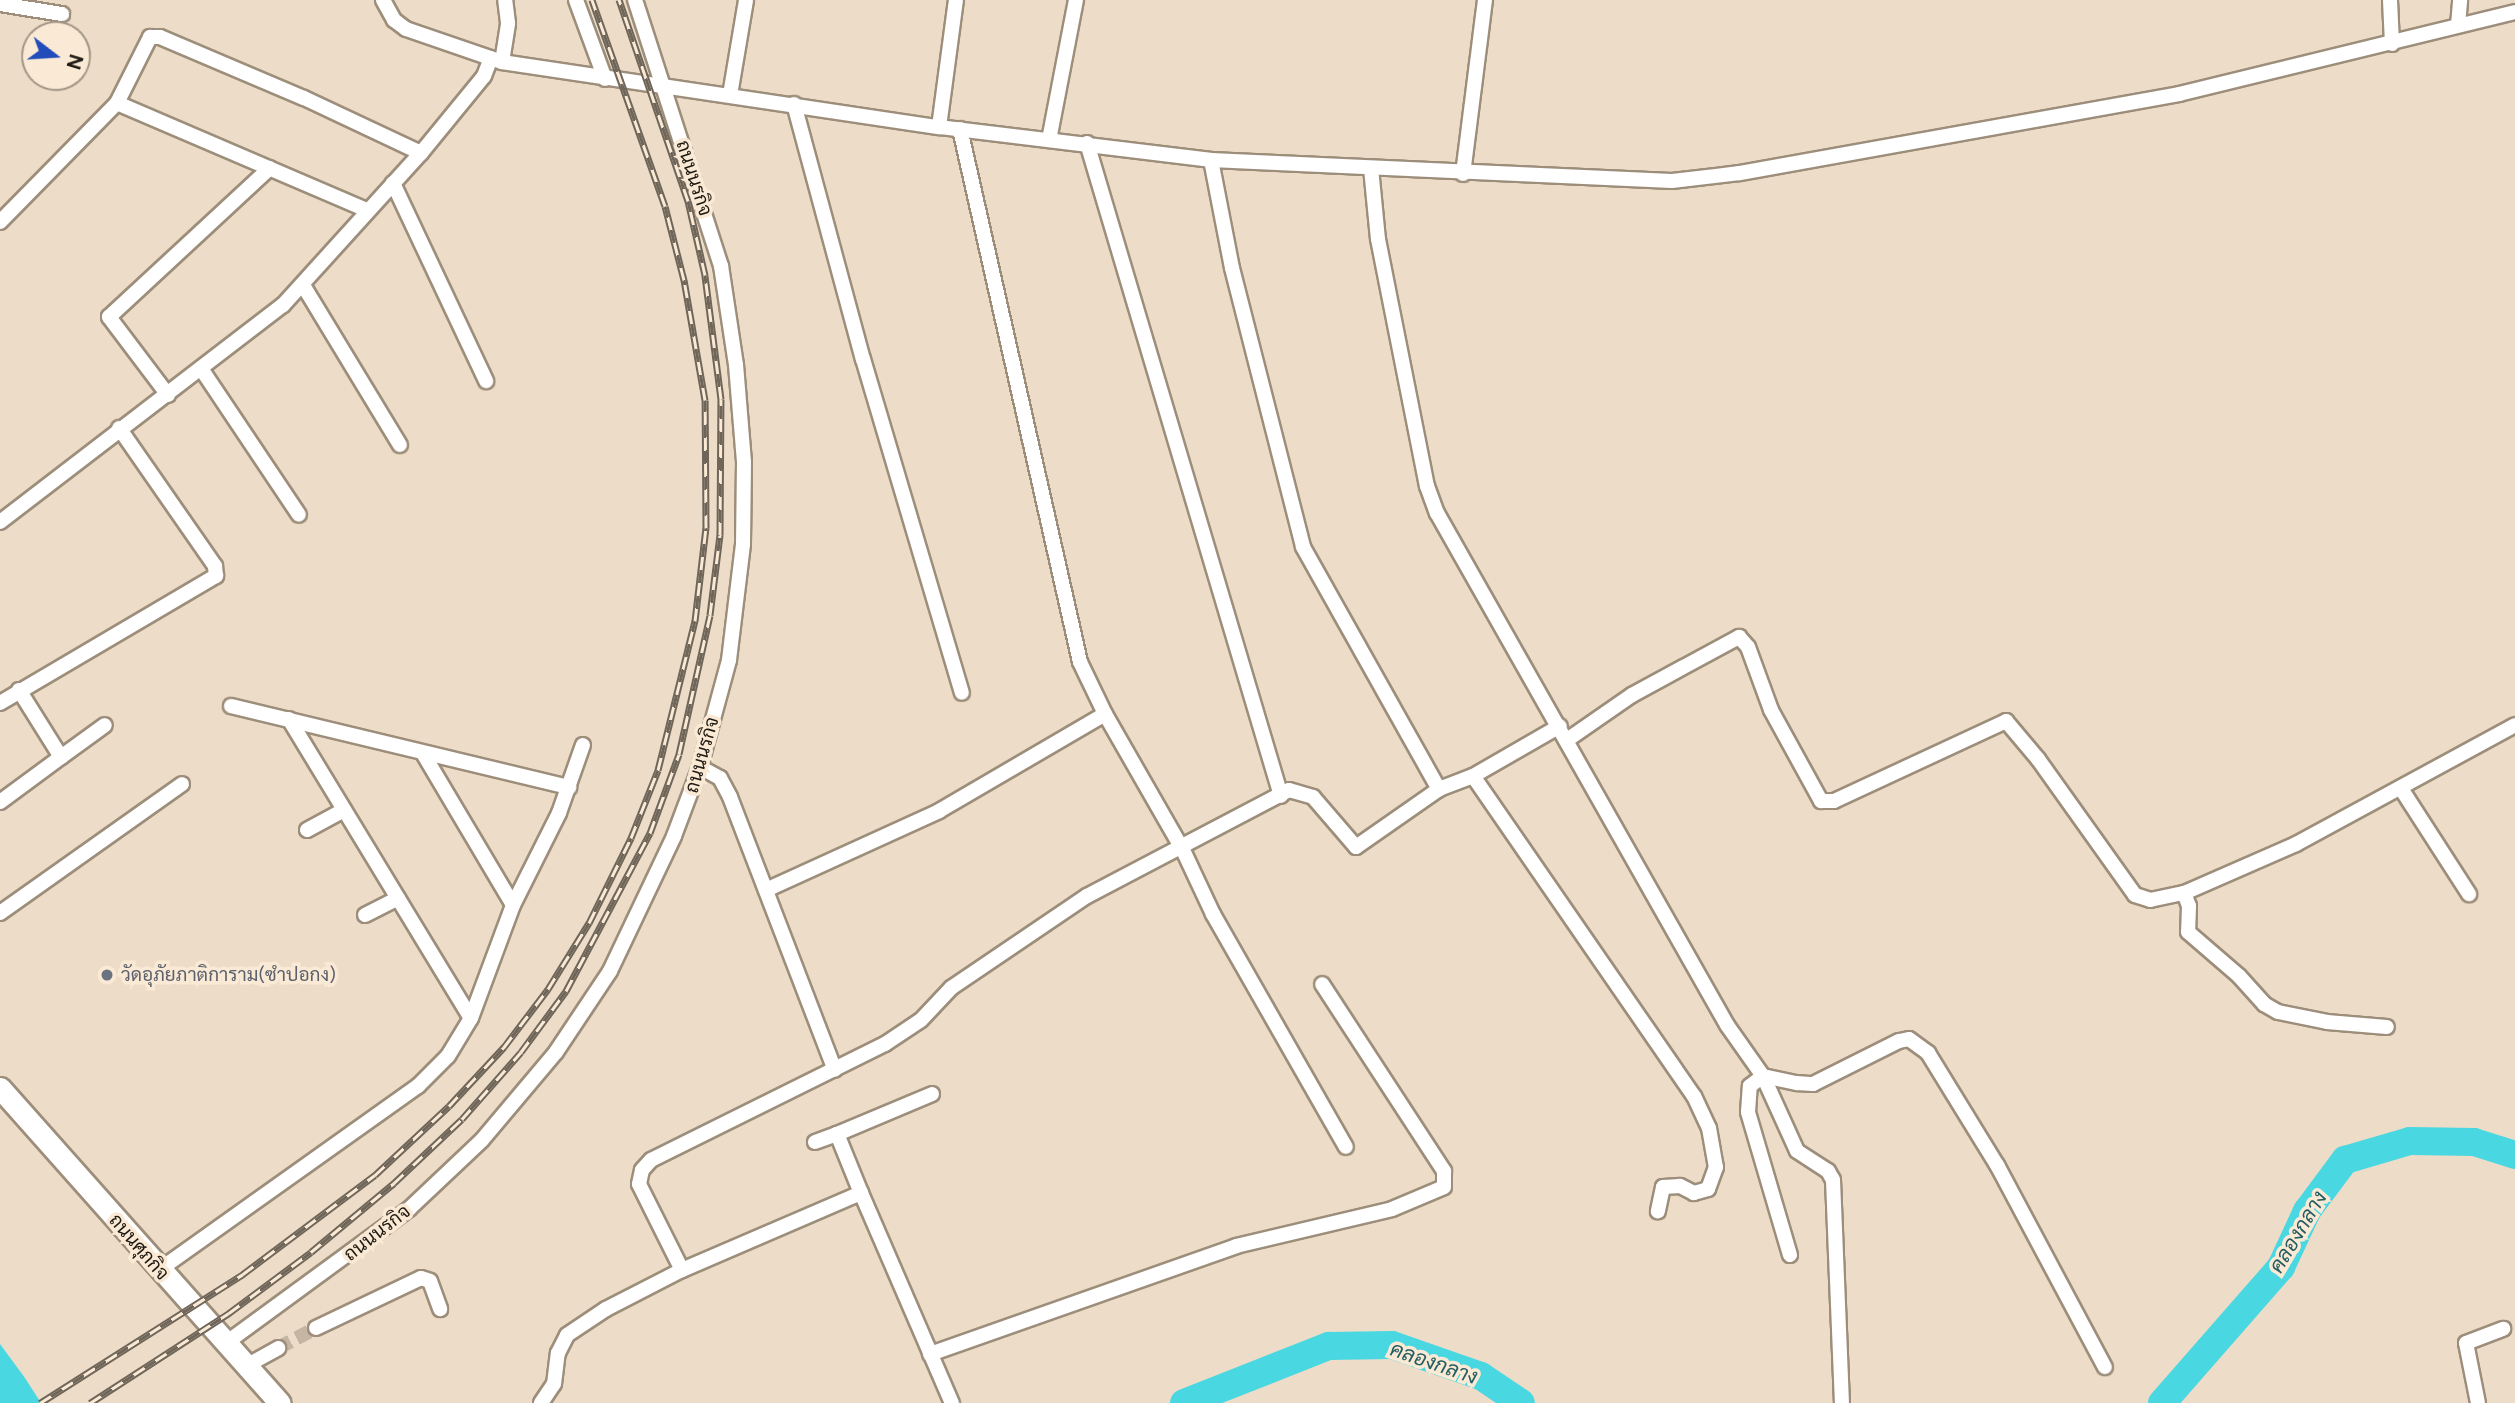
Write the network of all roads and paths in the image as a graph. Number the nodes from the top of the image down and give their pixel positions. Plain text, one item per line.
1 (383, 0) edge
2 (505, 0) edge
3 (576, 0) edge
4 (635, 0) edge
5 (746, 0) edge
6 (956, 0) edge
7 (1076, 0) edge
8 (1485, 0) edge
9 (2390, 0) edge
10 (2460, 0) edge
11 (0, 4) edge
12 (2515, 12) edge
13 (62, 14) dead end
14 (2458, 25) junction
15 (2392, 44) junction
16 (497, 60) junction
17 (605, 79) junction
18 (664, 87) junction
19 (730, 95) junction
20 (117, 103) junction
21 (794, 104) junction
22 (939, 127) junction
23 (960, 129) junction
24 (1049, 140) junction
25 (1087, 143) junction
26 (421, 153) junction
27 (1211, 160) junction
28 (270, 169) junction
29 (1371, 169) junction
30 (1463, 174) junction
31 (393, 183) junction
32 (367, 210) junction
33 (0, 222) edge
34 (303, 285) junction
35 (202, 370) junction
36 (486, 381) dead end
37 (168, 395) junction
38 (119, 428) junction
39 (400, 445) dead end
40 (299, 515) dead end
41 (0, 522) edge
42 (19, 690) junction
43 (962, 693) dead end
44 (0, 702) edge
45 (232, 706) dead end
46 (1105, 714) junction
47 (289, 719) junction
48 (105, 725) dead end
49 (2515, 725) edge
50 (1560, 726) junction
51 (1567, 740) junction
52 (583, 745) dead end
53 (424, 755) junction
54 (61, 757) junction
55 (700, 767) junction
56 (1473, 776) junction
57 (181, 784) dead end
58 (569, 787) junction
59 (1439, 789) junction
60 (2402, 790) junction
61 (1281, 796) junction
62 (0, 802) edge
63 (344, 810) junction
64 (307, 830) dead end
65 (1183, 849) junction
66 (766, 890) junction
67 (2184, 893) junction
68 (2469, 894) dead end
69 (398, 898) junction
70 (513, 905) junction
71 (0, 913) edge
72 (365, 915) dead end
73 (1322, 984) dead end
74 (471, 1018) junction
75 (2387, 1027) dead end
76 (835, 1070) junction
77 (1763, 1076) junction
78 (0, 1088) edge
79 (932, 1094) dead end
80 (837, 1134) junction
81 (815, 1142) dead end
82 (1346, 1147) dead end
83 (861, 1193) junction
84 (1658, 1211) dead end
85 (1790, 1255) dead end
86 (159, 1270) junction
87 (682, 1270) junction
88 (440, 1309) dead end
89 (316, 1328) tunnel mouth
90 (2503, 1329) dead end
91 (226, 1343) junction
92 (278, 1348) tunnel mouth
93 (930, 1354) junction
94 (246, 1366) junction
95 (2105, 1367) dead end
96 (280, 1403) edge
97 (541, 1403) edge
98 (951, 1403) edge
99 (1842, 1403) edge
100 (2478, 1403) edge

1 - 16 street
2 - 16 street
3 - 17 street
4 - 18 street, ถนนนรกิจ
5 - 19 street
6 - 22 street
7 - 24 street
8 - 30 street
9 - 15 street
10 - 14 street
11 - 13 street
12 - 14 street
14 - 15 street
15 - 30 street
16 - 17 street
16 - 26 street
17 - 18 street
18 - 19 street
18 - 55 street, ถนนนรกิจ
19 - 21 street
20 - 26 street
20 - 28 street
20 - 33 street
21 - 22 street
21 - 43 street
22 - 23 street
23 - 24 street
23 - 46 street
24 - 25 street
25 - 27 street
25 - 61 street
26 - 31 street
27 - 29 street
27 - 59 street
28 - 32 street
28 - 37 street
29 - 30 street
29 - 50 street
31 - 32 street
31 - 36 street
32 - 34 street
34 - 35 street
34 - 39 street
35 - 37 street
35 - 40 street
37 - 38 street
38 - 41 street
38 - 42 street
42 - 44 street
42 - 54 street
45 - 47 street
46 - 65 street
46 - 66 street
47 - 53 street
47 - 63 street
48 - 54 street
49 - 60 street
50 - 51 street
50 - 56 street
51 - 67 street
51 - 77 street
52 - 58 street
53 - 58 street
53 - 70 street
54 - 62 street
55 - 66 street
55 - 91 street, ถนนนรกิจ
56 - 59 street
56 - 84 street
57 - 71 street
58 - 70 street
59 - 61 street
60 - 67 street
60 - 68 street
61 - 65 street
63 - 64 street
63 - 69 street
65 - 76 street
65 - 82 street
66 - 76 street
67 - 75 street
69 - 72 street
69 - 74 street
70 - 74 street
73 - 93 street
74 - 86 street
76 - 87 street
77 - 85 street
77 - 95 street
77 - 99 street
78 - 86 main road, ถนนศุภกิจ
79 - 80 street
80 - 81 street
80 - 83 street
83 - 87 street
83 - 93 street
86 - 91 main road, ถนนศุภกิจ
87 - 97 street
88 - 89 street
90 - 100 street
91 - 94 main road, ถนนศุภกิจ
92 - 94 street
93 - 98 street
94 - 96 main road, ถนนศุภกิจ

